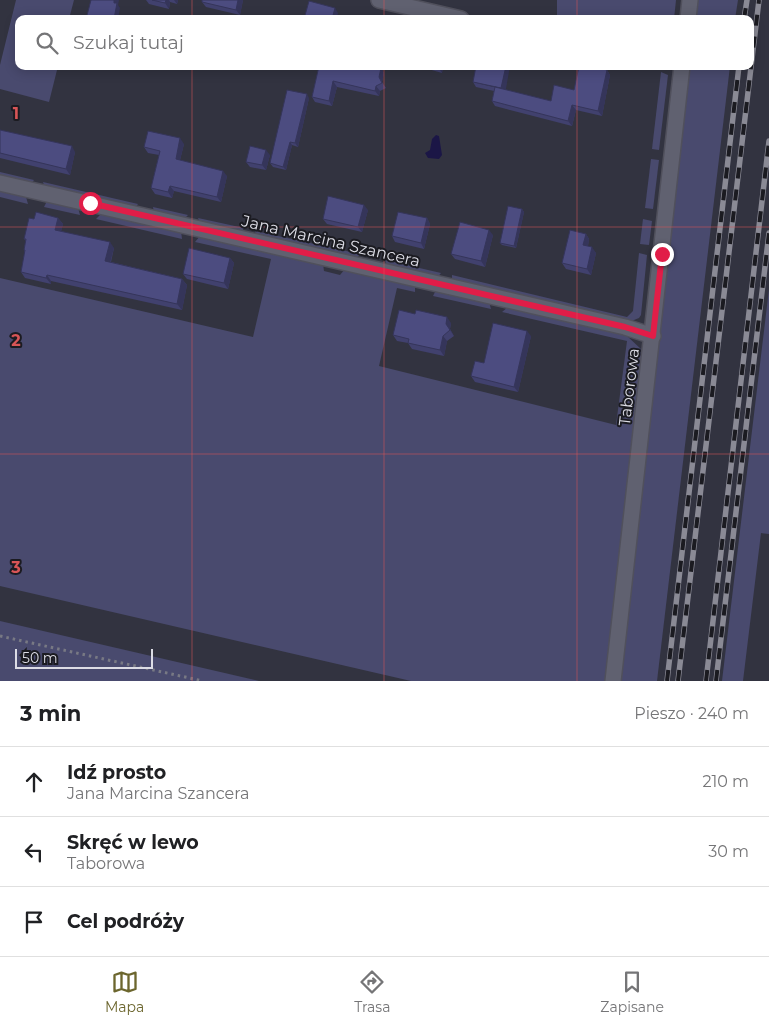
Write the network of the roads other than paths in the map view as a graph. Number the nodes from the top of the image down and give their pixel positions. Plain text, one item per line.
1 (379, 0) edge
2 (690, 0) edge
3 (444, 15) edge
4 (688, 15) edge
5 (682, 70) edge
6 (0, 183) edge
7 (653, 336) junction
8 (613, 681) edge

1 - 3 street
2 - 4 street
5 - 7 street, Taborowa
6 - 7 street, Jana Marcina Szancera
7 - 8 street, Taborowa

